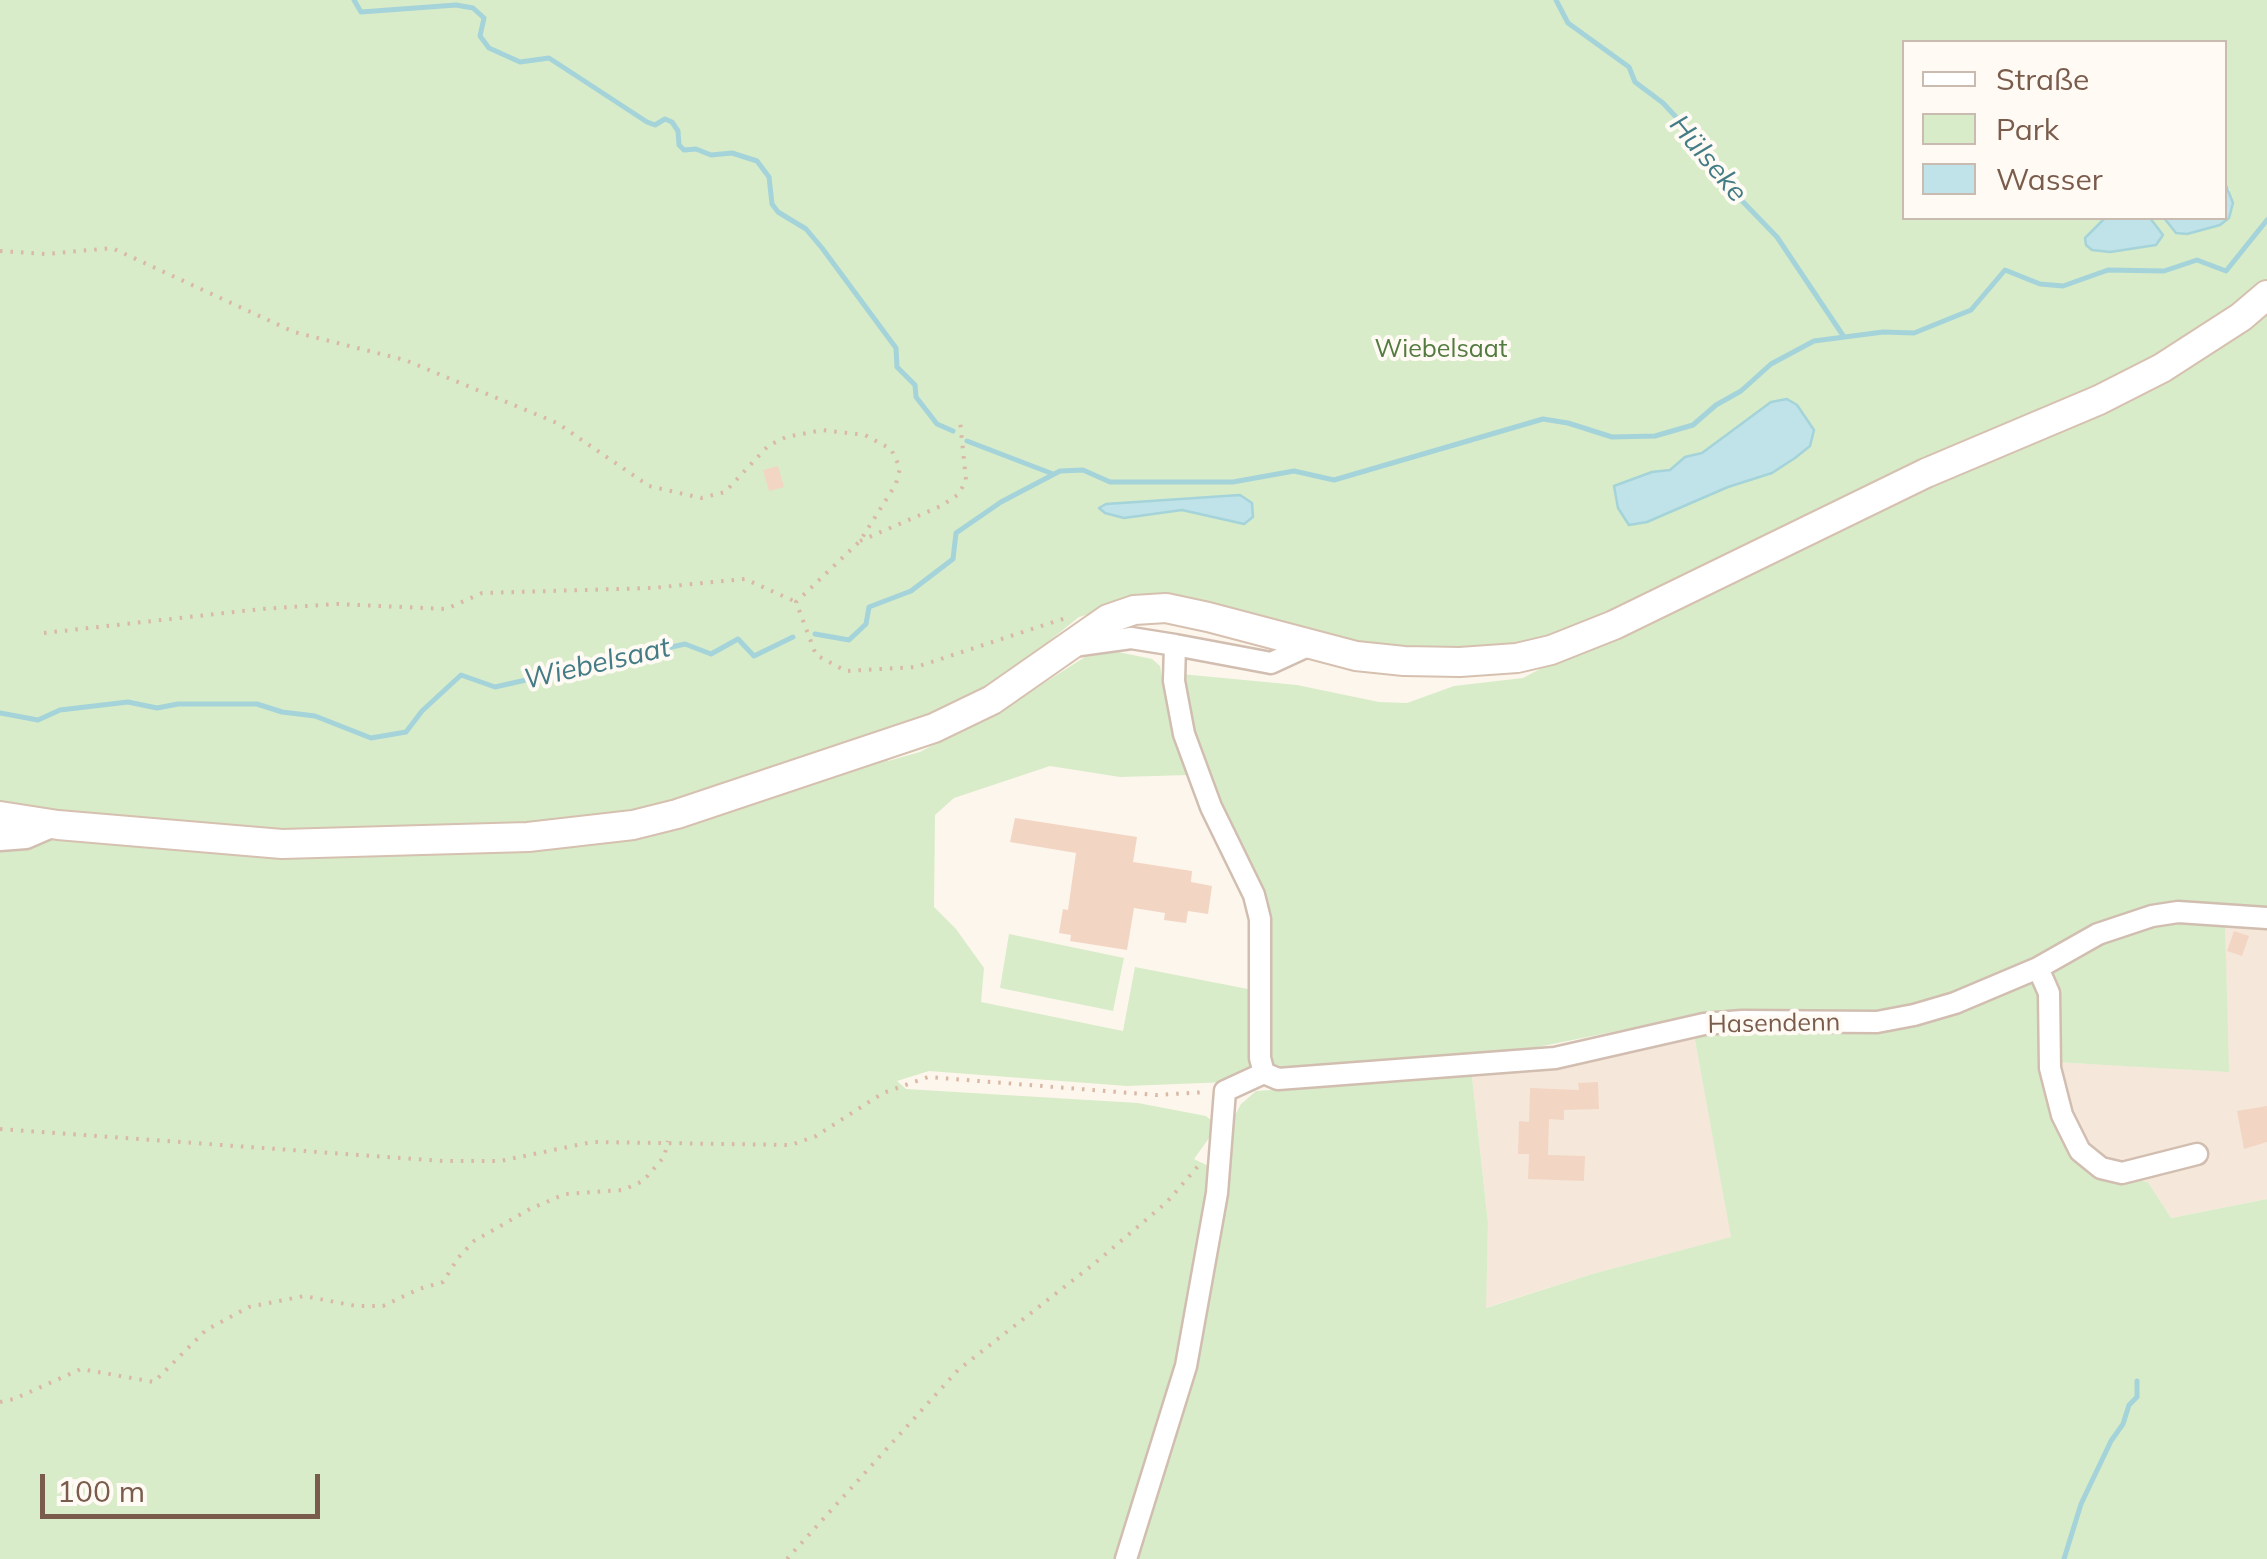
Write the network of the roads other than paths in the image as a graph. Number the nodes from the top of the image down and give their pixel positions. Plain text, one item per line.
1 (2267, 295) edge
2 (1079, 639) junction
3 (1175, 645) junction
4 (1310, 646) junction
5 (0, 816) edge
6 (58, 825) junction
7 (0, 840) edge
8 (2267, 918) edge
9 (2038, 968) junction
10 (1264, 1073) junction
11 (2197, 1154) dead end
12 (1126, 1559) edge

1 - 4 main road
2 - 3 street
2 - 4 main road
2 - 6 main road
3 - 4 street
3 - 10 street
5 - 6 main road
6 - 7 street
8 - 9 street, Hasendenn
9 - 10 street, Hasendenn
9 - 11 street
10 - 12 street

